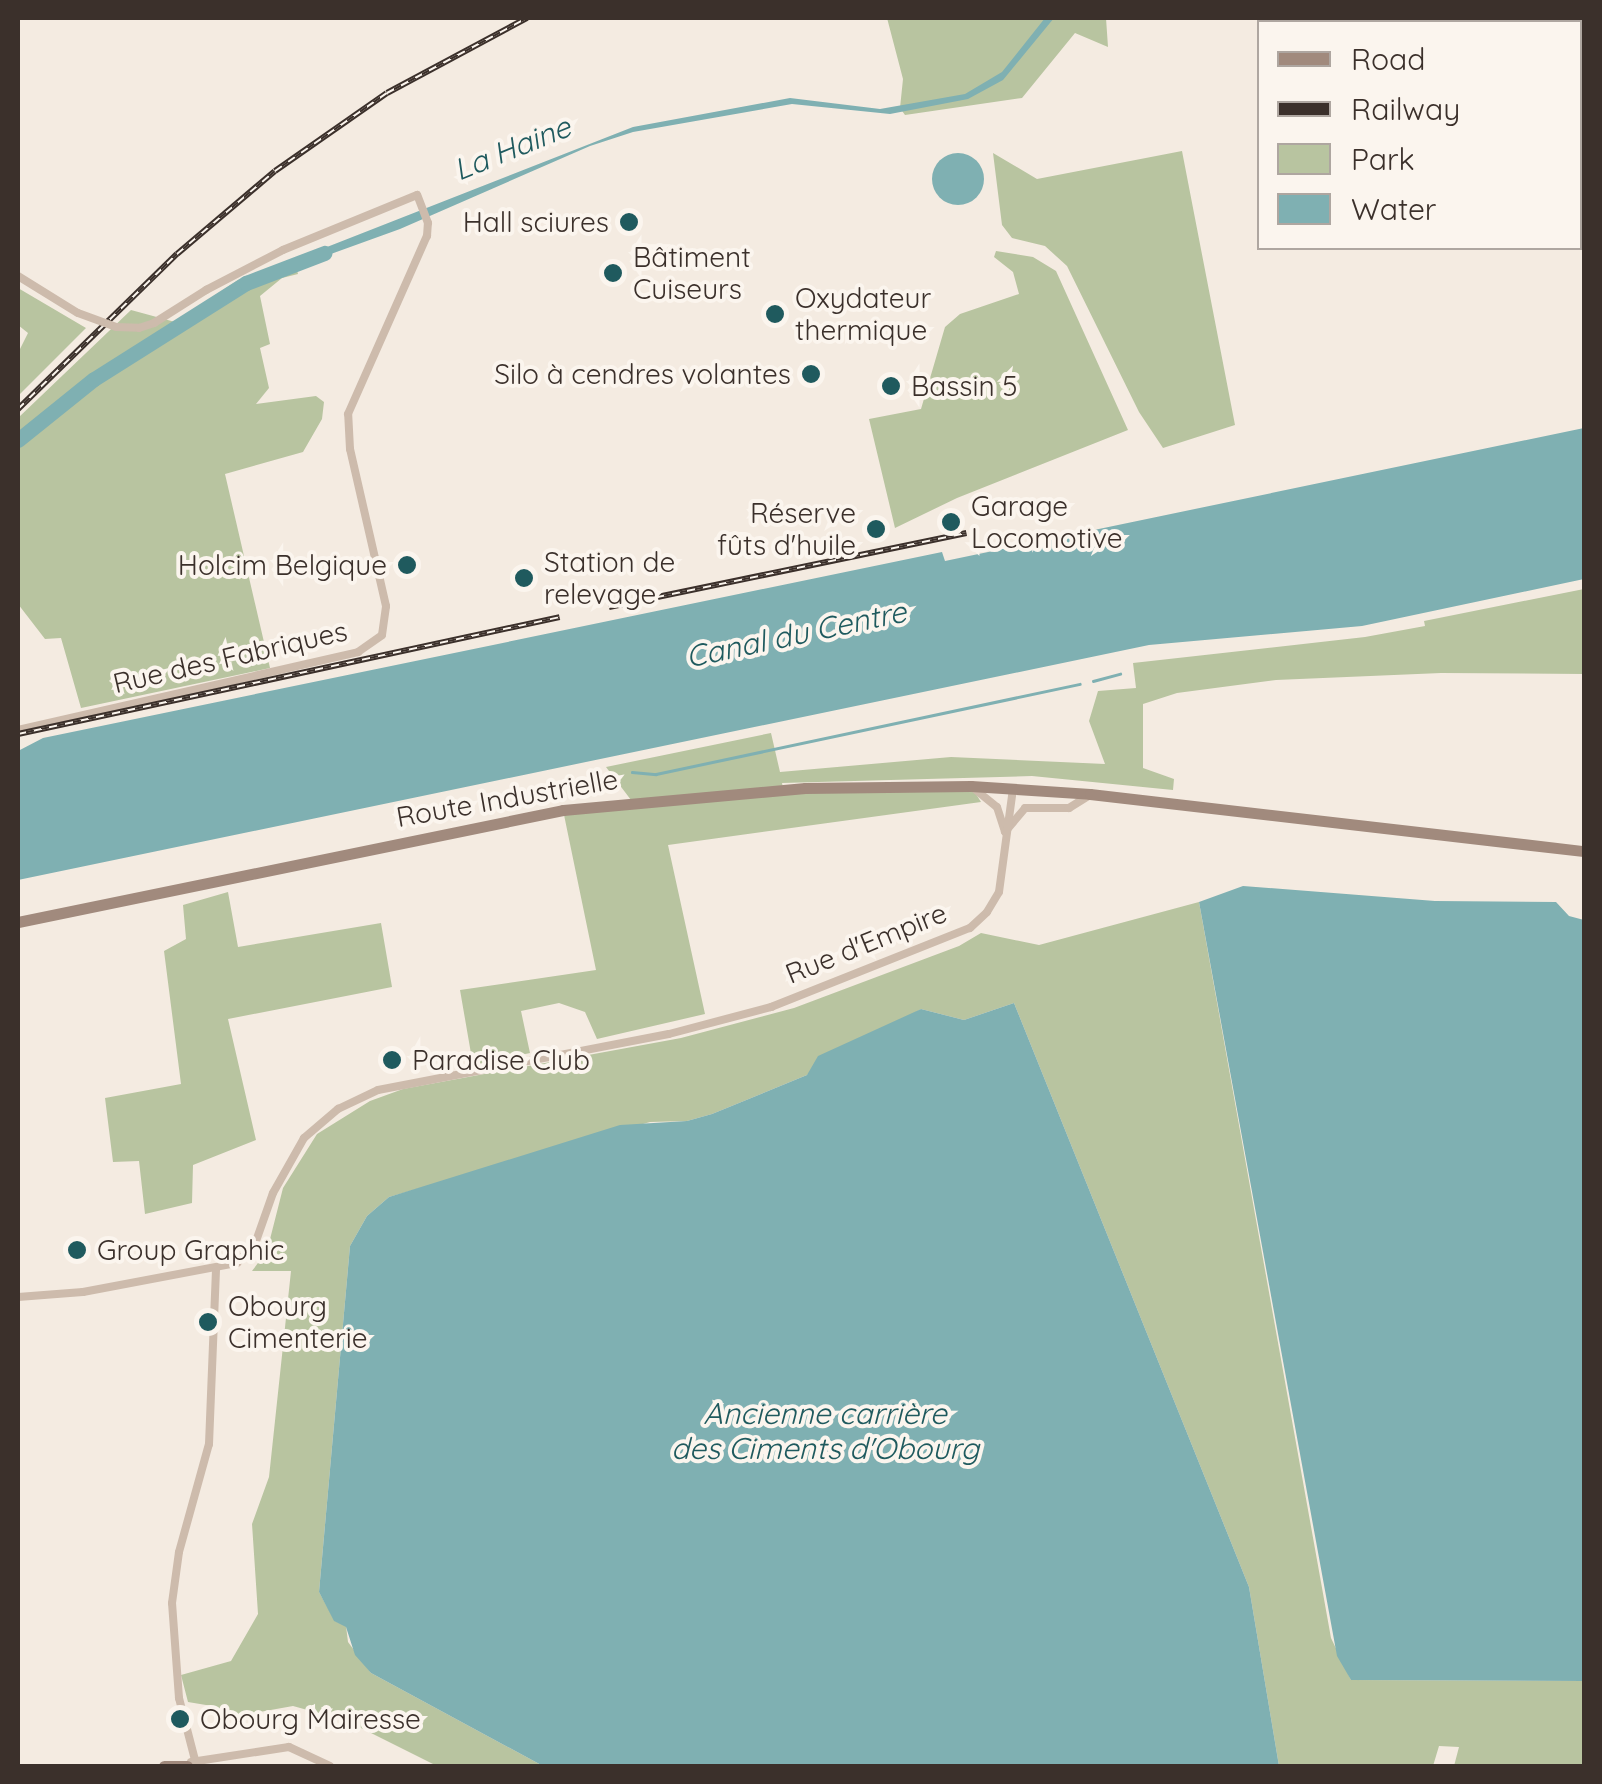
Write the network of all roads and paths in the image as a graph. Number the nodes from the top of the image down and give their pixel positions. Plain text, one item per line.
1 (18, 276) edge
2 (18, 730) edge
3 (971, 786) junction
4 (1013, 788) junction
5 (1090, 794) junction
6 (1005, 832) junction
7 (1584, 851) edge
8 (18, 922) edge
9 (216, 1270) junction
10 (18, 1296) edge
11 (190, 1763) edge
12 (164, 1766) edge
13 (330, 1766) edge

1 - 2 street, Rue des Fabriques, bridge
3 - 4 main road, Route Industrielle
3 - 6 street
3 - 8 main road, Route Industrielle
4 - 5 main road
4 - 6 street, Rue d'Empire
5 - 6 street
5 - 7 main road
6 - 9 street, Rue d'Empire
9 - 10 street
9 - 11 street
11 - 12 main road
11 - 13 street

